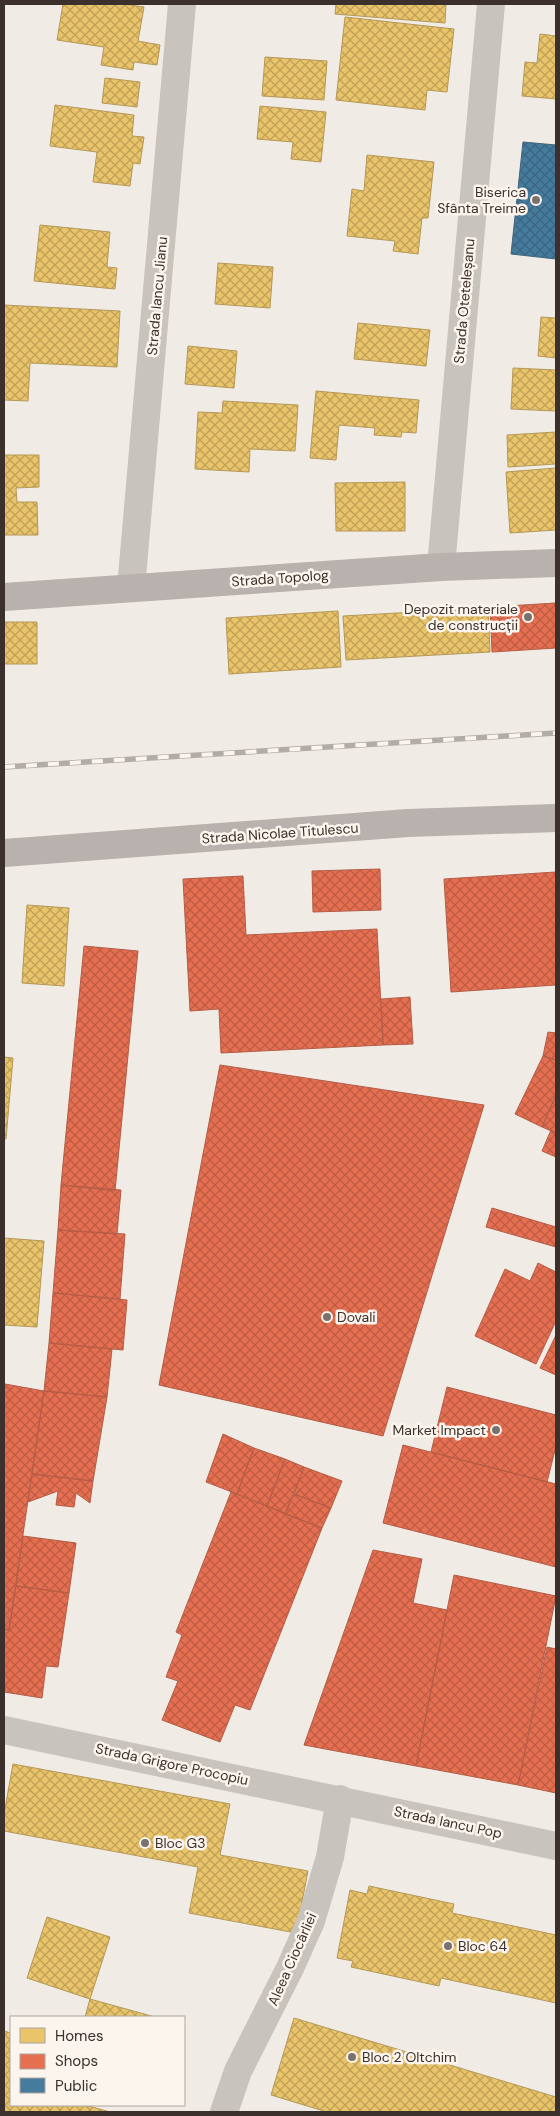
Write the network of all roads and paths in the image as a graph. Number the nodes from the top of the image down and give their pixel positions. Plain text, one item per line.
1 (182, 4) edge
2 (491, 4) edge
3 (556, 564) edge
4 (440, 568) junction
5 (131, 588) junction
6 (4, 597) edge
7 (556, 818) edge
8 (4, 853) edge
9 (4, 1730) edge
10 (340, 1799) junction
11 (556, 1846) edge
12 (224, 2112) edge

1 - 5 street, Strada Iancu Jianu
2 - 4 street, Strada Oteteleșanu
3 - 4 main road, Strada Topolog
4 - 5 main road, Strada Topolog
5 - 6 main road, Strada Topolog
7 - 8 main road, Strada Nicolae Titulescu
9 - 10 street, Strada Grigore Procopiu
10 - 11 street, Strada Iancu Pop
10 - 12 street, Aleea Ciocârliei

